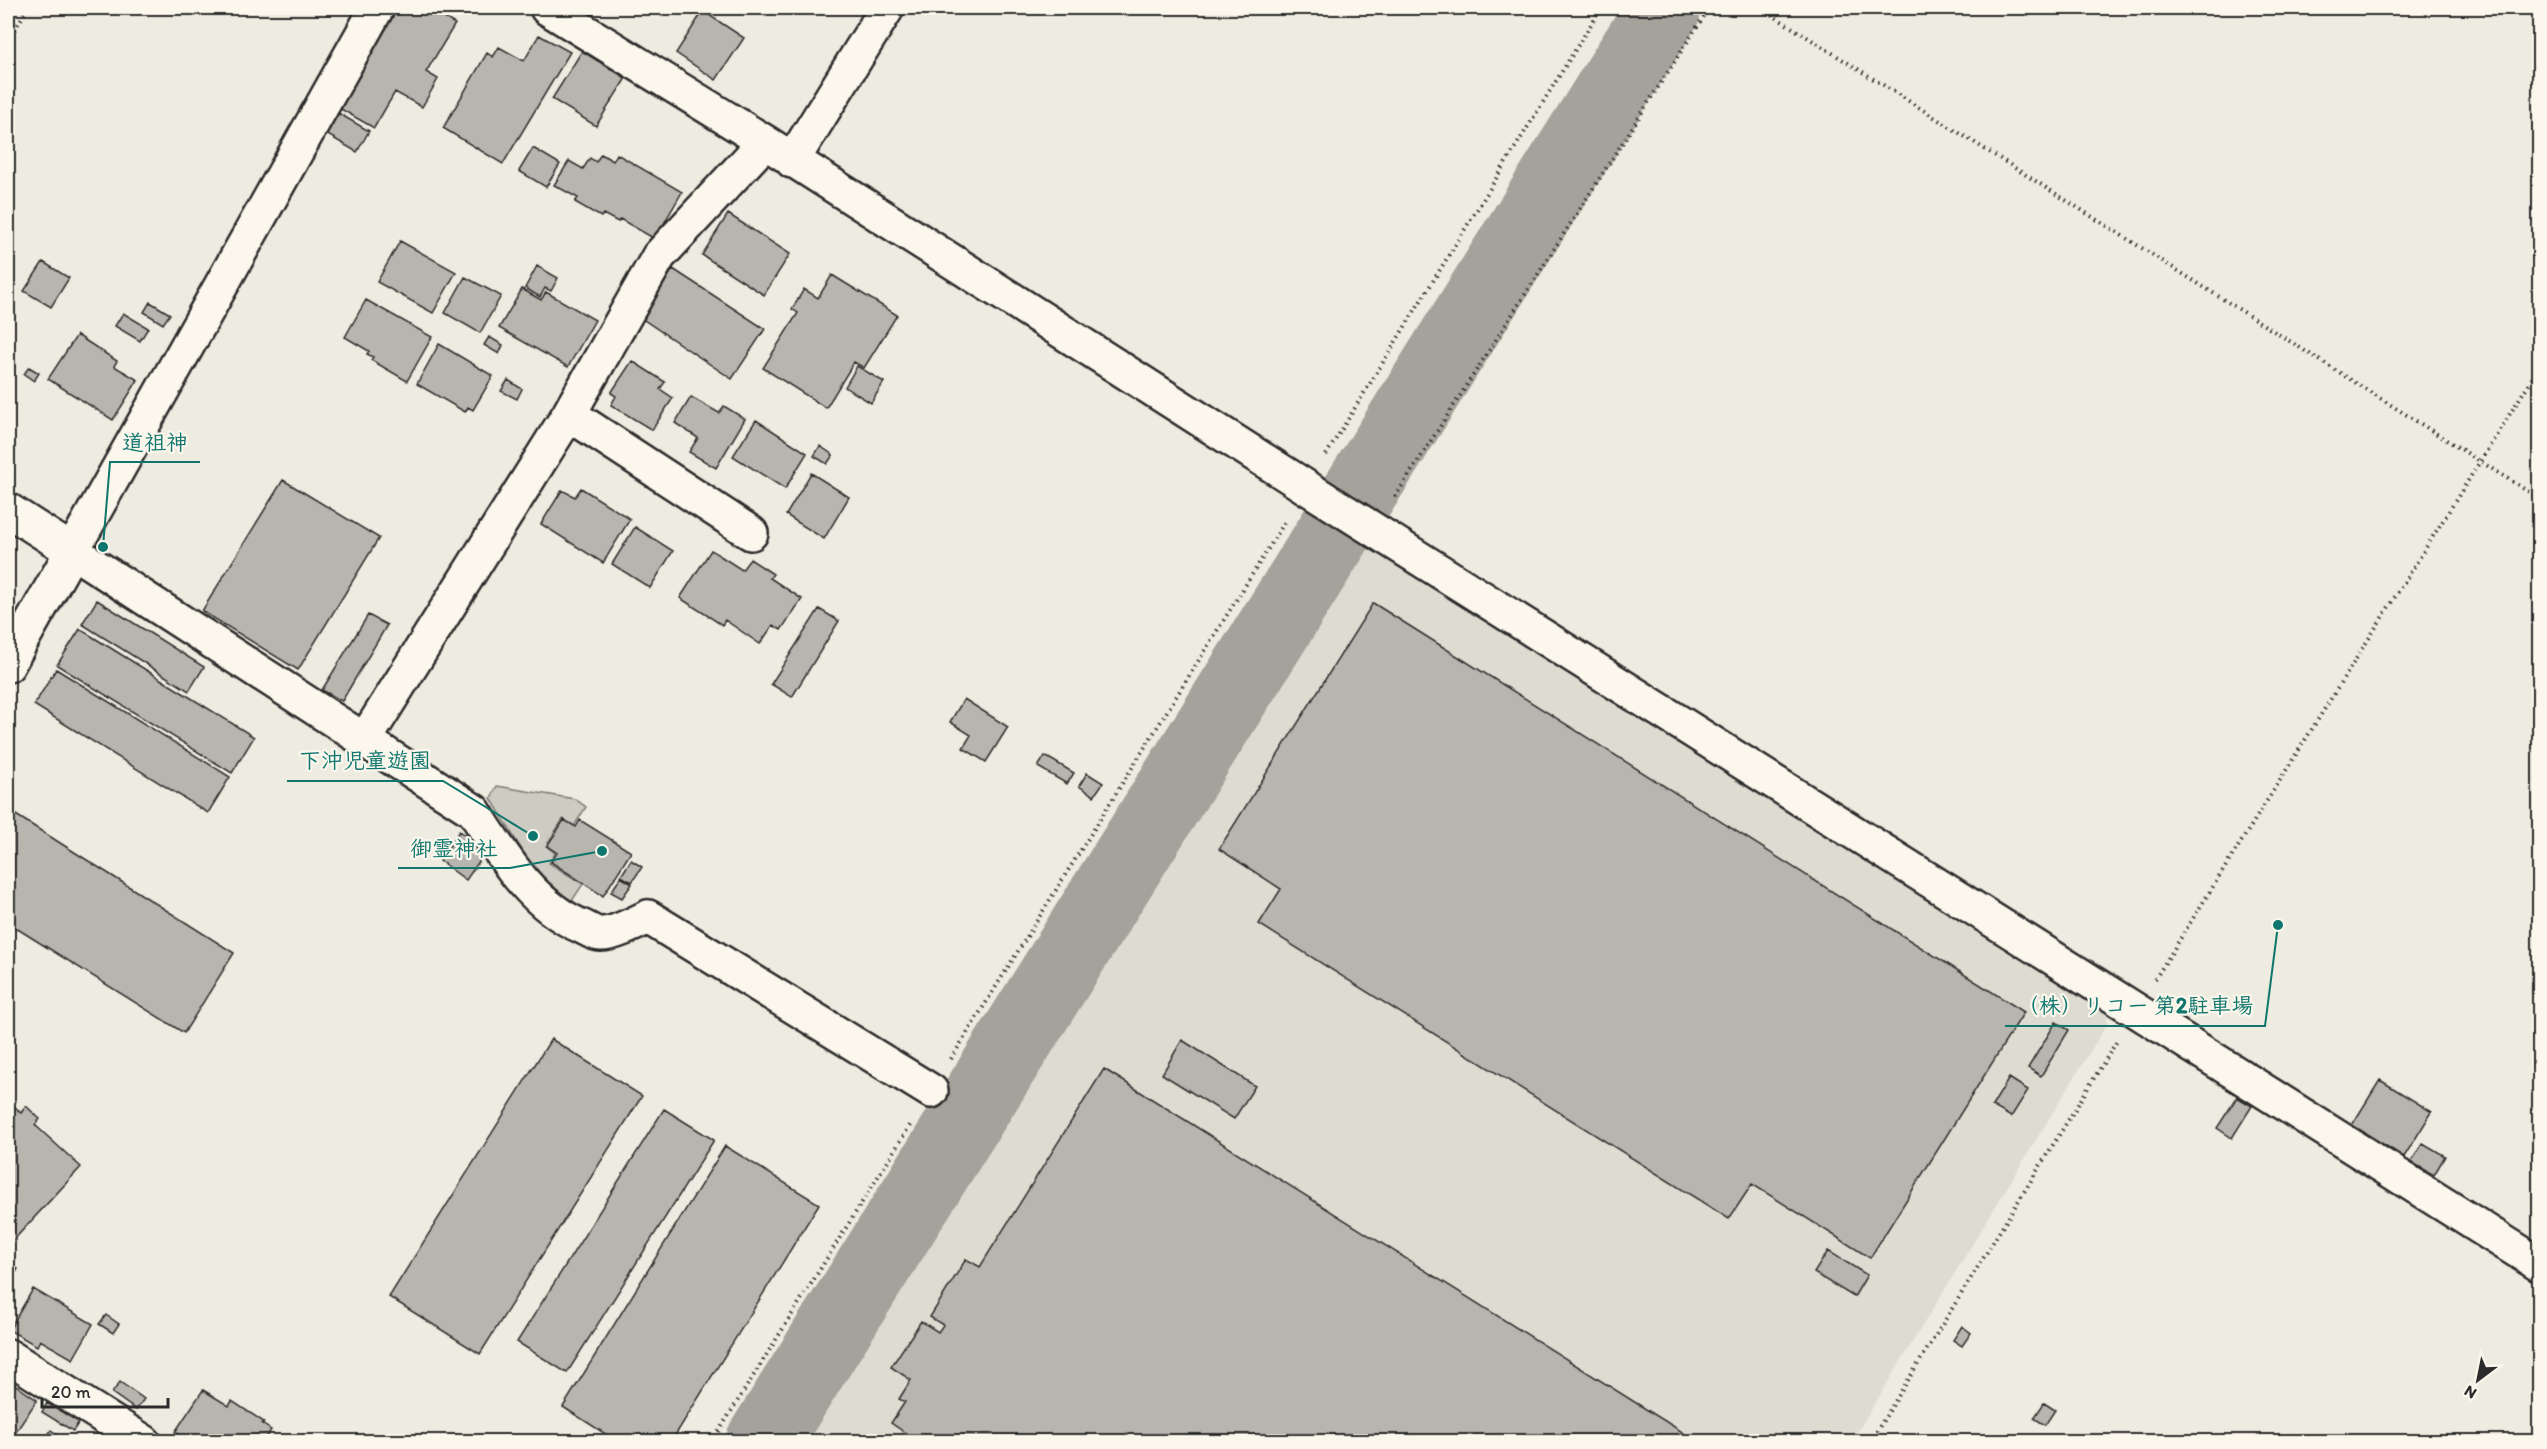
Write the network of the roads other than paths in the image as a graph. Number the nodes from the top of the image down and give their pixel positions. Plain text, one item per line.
1 (377, 8) edge
2 (547, 8) edge
3 (887, 8) edge
4 (765, 142) junction
5 (792, 161) junction
6 (569, 414) junction
7 (8, 510) edge
8 (751, 533) dead end
9 (72, 550) junction
10 (8, 665) edge
11 (364, 741) junction
12 (931, 1091) road end
13 (2540, 1265) edge
14 (8, 1356) edge
15 (144, 1442) edge

1 - 9 street
2 - 4 street
3 - 5 street
4 - 5 street
4 - 6 street
5 - 13 street
6 - 8 street
6 - 11 street
7 - 9 street
9 - 10 street
9 - 11 street
11 - 12 street
14 - 15 street

